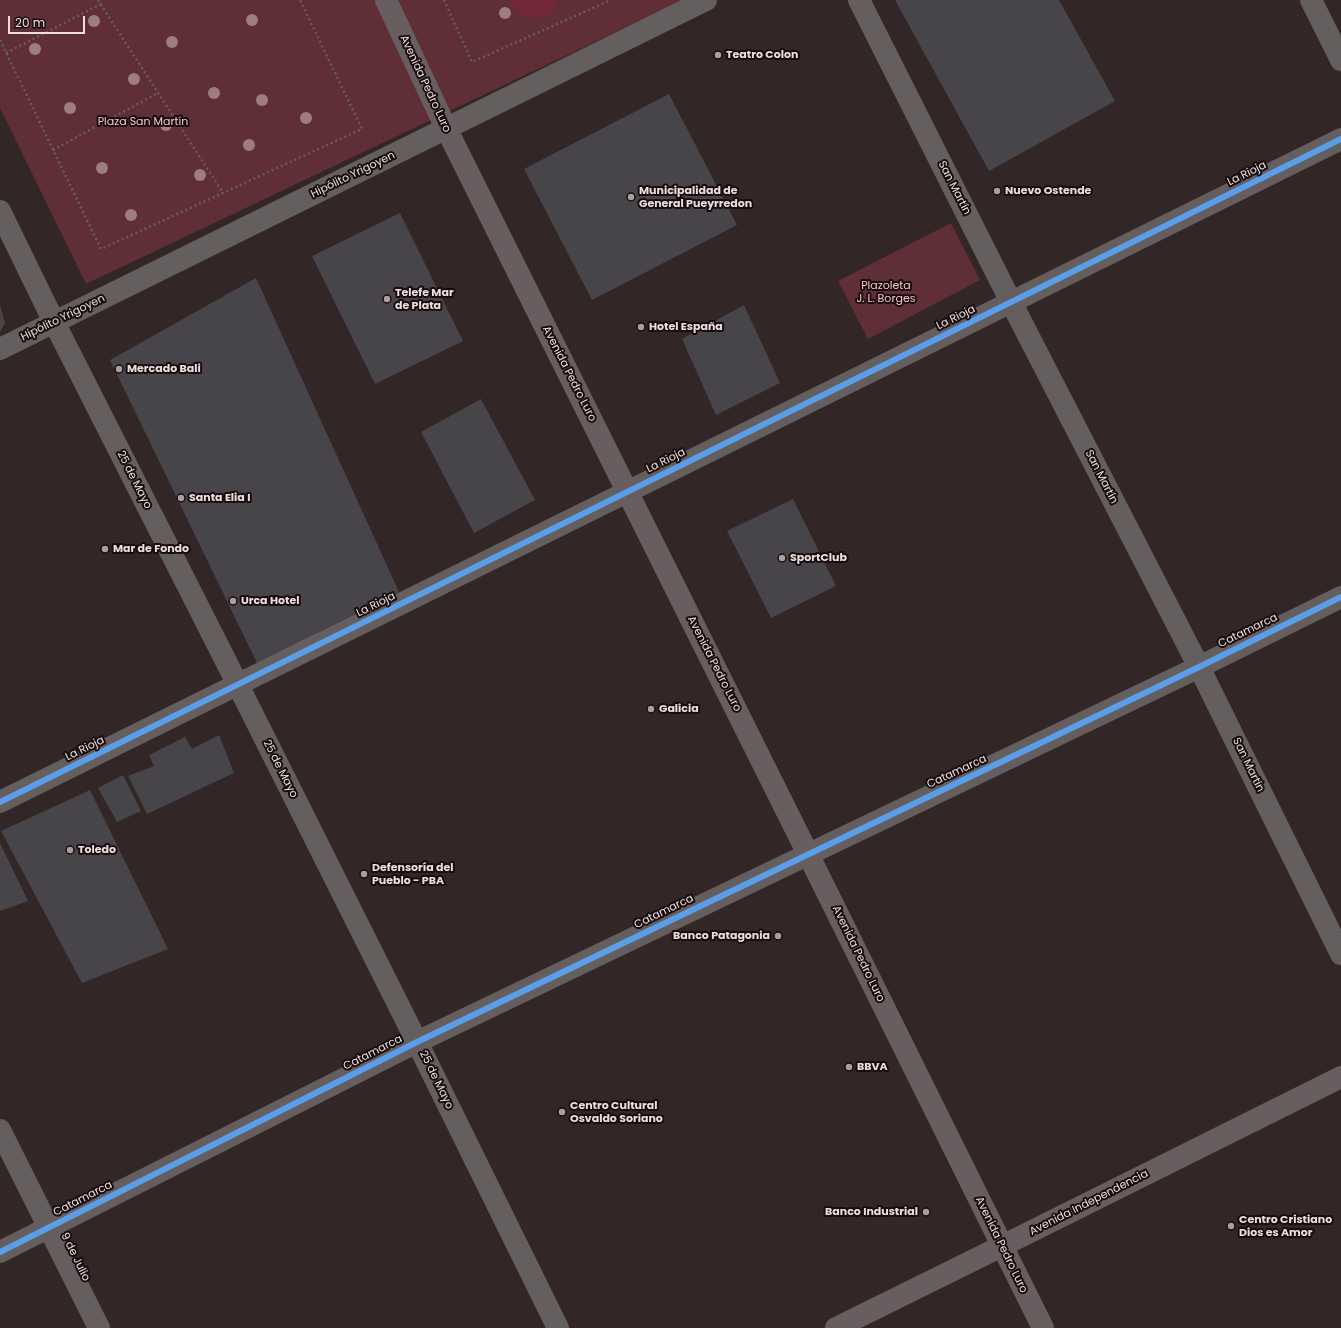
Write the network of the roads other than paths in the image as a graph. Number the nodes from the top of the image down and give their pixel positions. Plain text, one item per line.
1 (386, 0) edge
2 (706, 0) edge
3 (859, 0) edge
4 (1311, 0) edge
5 (1341, 60) edge
6 (446, 128) junction
7 (1341, 139) edge
8 (0, 211) edge
9 (1011, 302) junction
10 (54, 322) junction
11 (0, 349) edge
12 (628, 492) junction
13 (1341, 597) edge
14 (1199, 667) junction
15 (238, 684) junction
16 (0, 802) edge
17 (808, 854) junction
18 (1341, 954) edge
19 (417, 1042) junction
20 (1341, 1076) edge
21 (0, 1130) edge
22 (49, 1228) junction
23 (1002, 1246) junction
24 (0, 1252) edge
25 (99, 1328) edge
26 (558, 1328) edge
27 (836, 1328) edge
28 (1043, 1328) edge

1 - 6 main road, Avenida Pedro Luro
2 - 6 street, Hipólito Yrigoyen
3 - 9 street, San Martín
4 - 5 street
6 - 10 street, Hipólito Yrigoyen
6 - 12 main road, Avenida Pedro Luro
7 - 9 street, La Rioja
8 - 10 street, 25 de Mayo
9 - 12 street, La Rioja
9 - 14 street, San Martín
10 - 11 street, Hipólito Yrigoyen
10 - 15 street, 25 de Mayo
12 - 15 street, La Rioja
12 - 17 main road, Avenida Pedro Luro
13 - 14 street, Catamarca
14 - 17 street, Catamarca
14 - 18 street, San Martín
15 - 16 street, La Rioja
15 - 19 street, 25 de Mayo
17 - 19 street, Catamarca
17 - 23 main road, Avenida Pedro Luro
19 - 22 street, Catamarca
19 - 26 street, 25 de Mayo
20 - 23 main road, Avenida Independencia
21 - 22 street, 9 de Julio
22 - 24 street, Catamarca
22 - 25 street, 9 de Julio
23 - 27 main road, Avenida Independencia
23 - 28 main road, Avenida Pedro Luro

